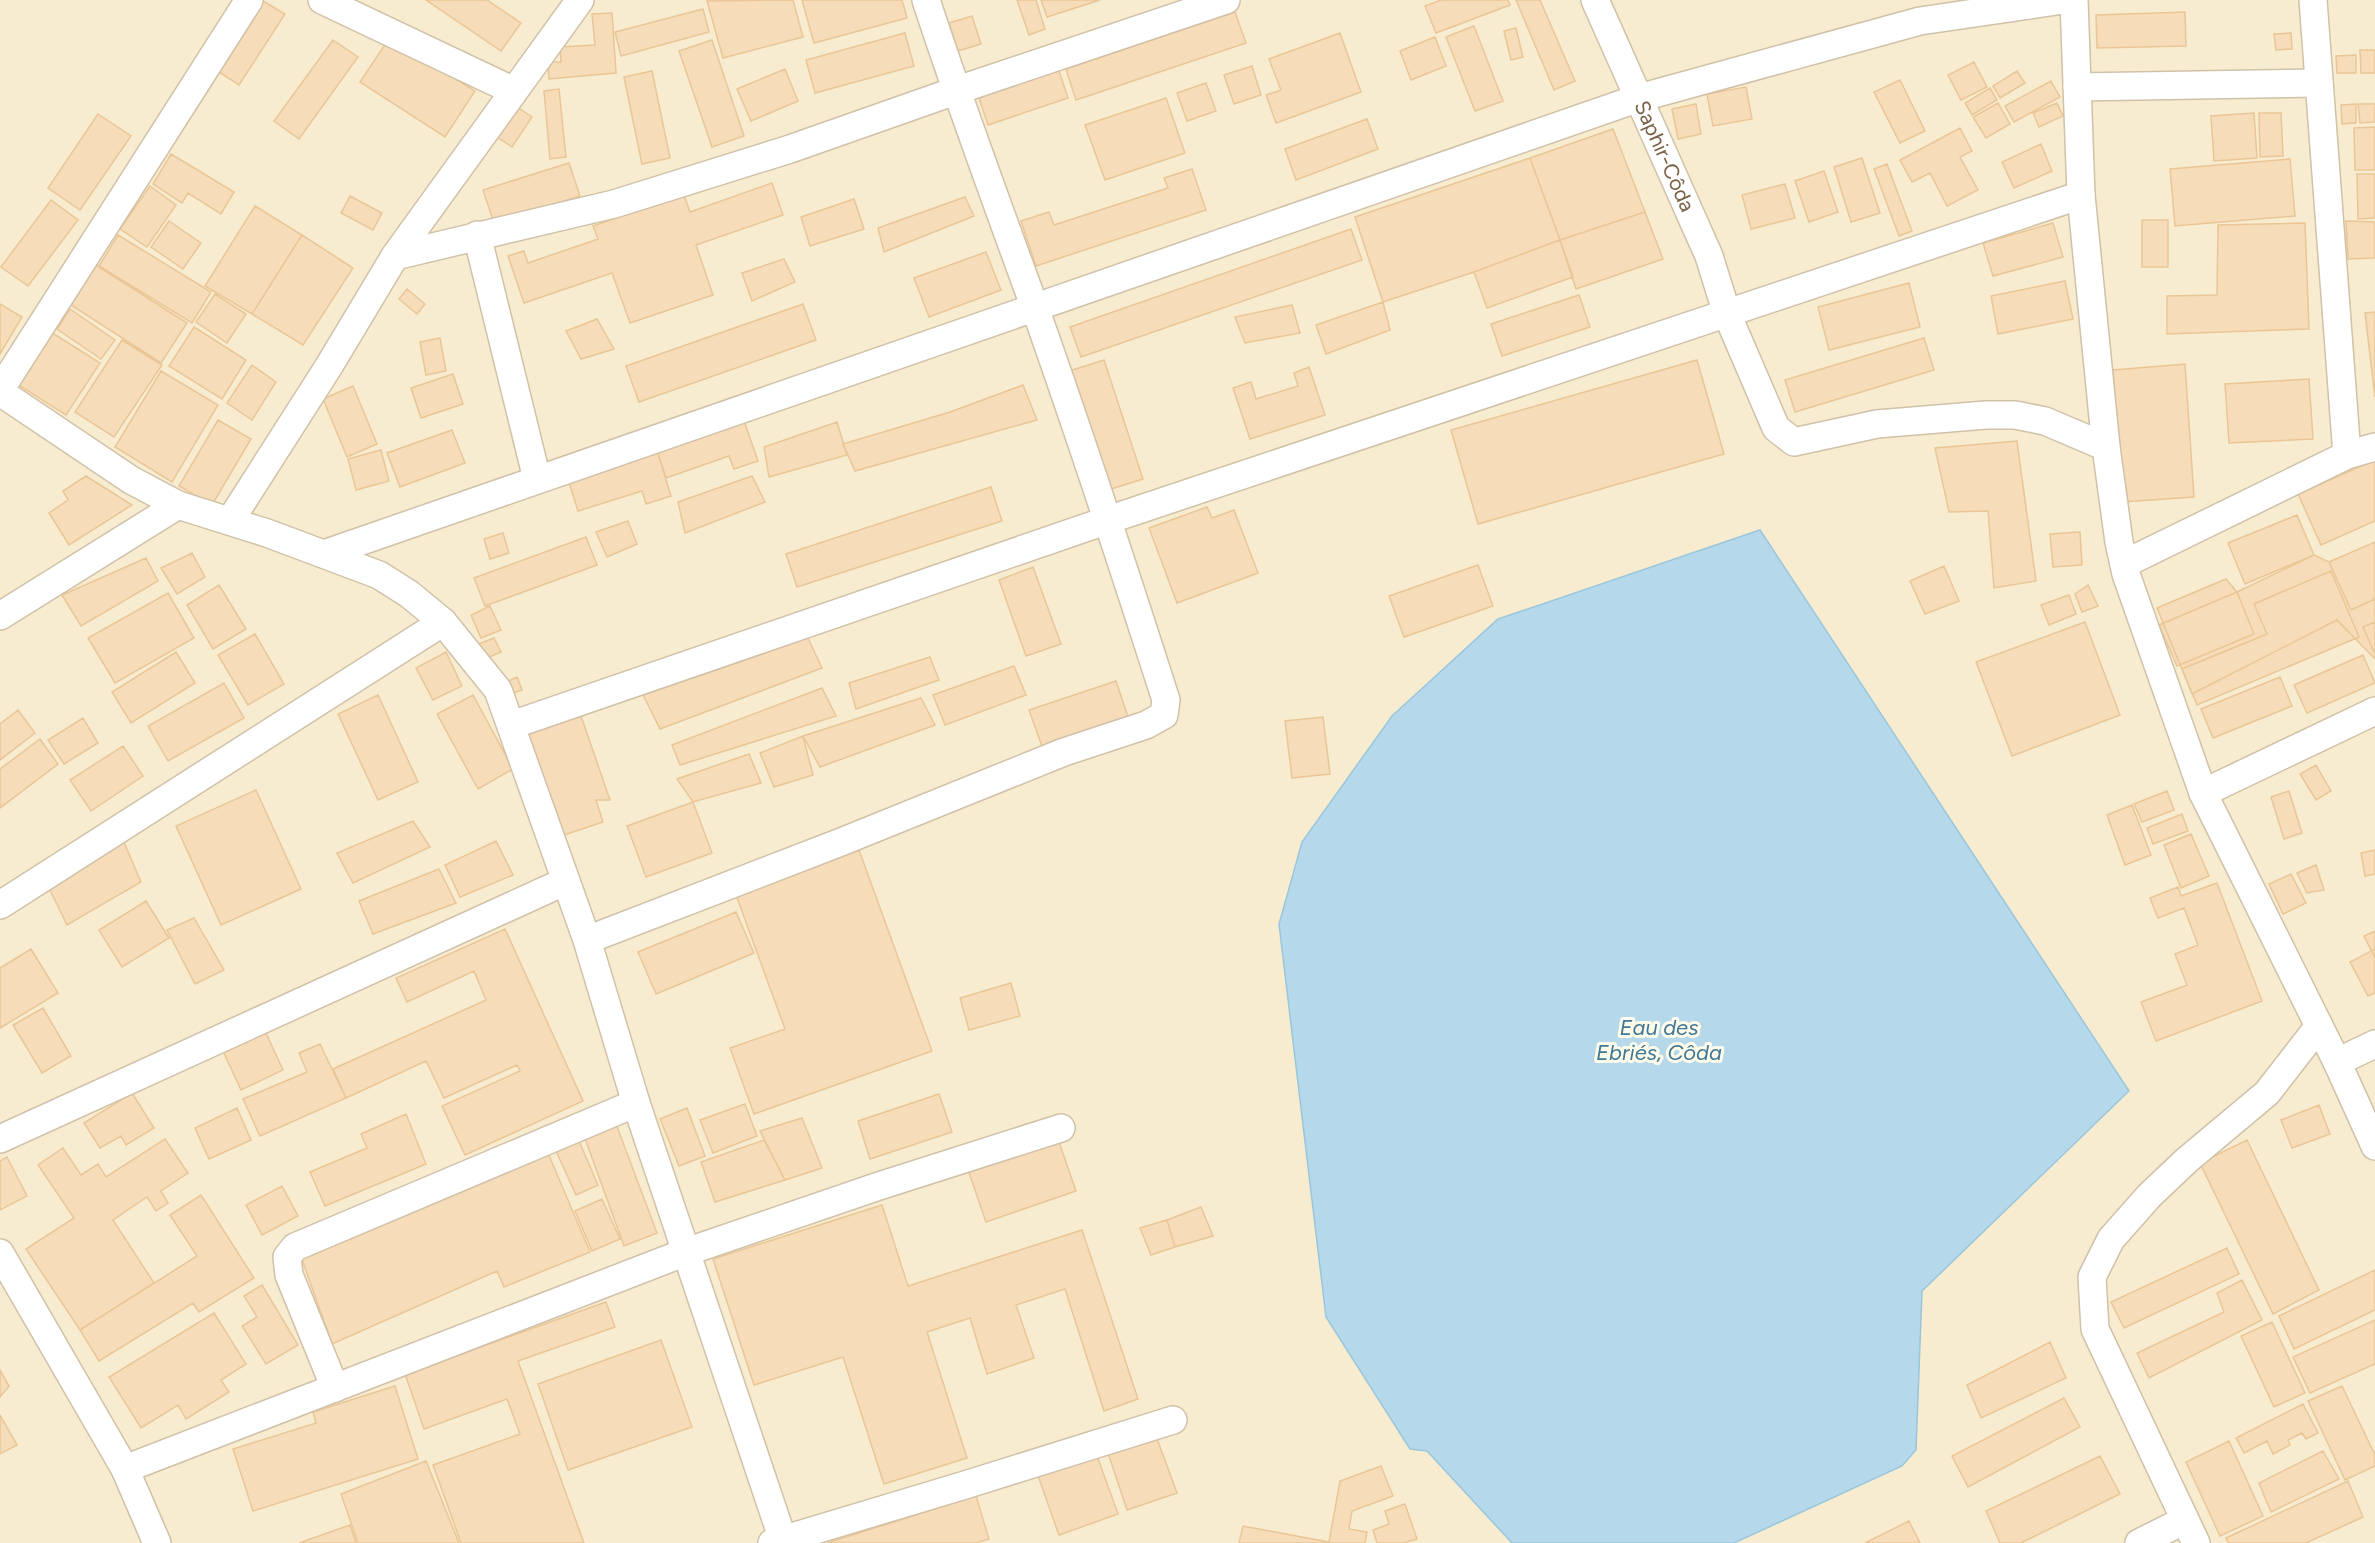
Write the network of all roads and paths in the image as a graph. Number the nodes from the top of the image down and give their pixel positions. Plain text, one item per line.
1 (249, 0) edge
2 (322, 0) edge
3 (580, 0) edge
4 (926, 0) edge
5 (1226, 0) edge
6 (1595, 0) edge
7 (2063, 0) edge
8 (2074, 0) edge
9 (2313, 0) edge
10 (2319, 83) junction
11 (2077, 87) junction
12 (514, 91) junction
13 (956, 91) junction
14 (1639, 98) junction
15 (2081, 195) junction
16 (477, 235) junction
17 (394, 256) junction
18 (1035, 309) junction
19 (1727, 314) junction
20 (0, 391) edge
21 (2106, 447) junction
22 (2375, 447) edge
23 (2347, 455) junction
24 (537, 479) junction
25 (178, 505) junction
26 (1108, 520) junction
27 (230, 521) junction
28 (324, 554) junction
29 (2124, 564) junction
30 (0, 616) edge
31 (443, 622) junction
32 (2375, 711) edge
33 (512, 725) junction
34 (2203, 793) junction
35 (566, 881) junction
36 (0, 905) edge
37 (587, 940) junction
38 (2319, 1026) junction
39 (2375, 1044) edge
40 (2337, 1062) junction
41 (636, 1103) junction
42 (1061, 1128) dead end
43 (0, 1139) edge
44 (2375, 1146) edge
45 (0, 1252) edge
46 (686, 1252) junction
47 (335, 1388) junction
48 (1173, 1420) dead end
49 (125, 1469) junction
50 (2191, 1531) edge
51 (779, 1542) edge
52 (157, 1543) edge
53 (2139, 1543) edge

1 - 20 street
2 - 12 street
3 - 12 street
4 - 13 street
5 - 13 street
6 - 14 street, Saphir-Côda
7 - 14 street
8 - 11 street
9 - 10 street
10 - 11 street
10 - 23 street
11 - 15 street
12 - 17 street
13 - 16 street
13 - 18 street
14 - 18 street
14 - 19 street, Saphir-Côda
15 - 19 street
15 - 21 street
16 - 17 street
16 - 24 street
17 - 27 street
18 - 24 street
18 - 26 street
19 - 21 street, Saphir-Côda
19 - 26 street
20 - 25 street
21 - 29 street
22 - 23 street
23 - 29 street
24 - 28 street
25 - 27 street
25 - 30 street
26 - 33 street
26 - 37 street
27 - 28 street
28 - 31 street
29 - 34 street
31 - 33 street
31 - 36 street
32 - 34 street
33 - 35 street
34 - 38 street
35 - 37 street
35 - 43 street
37 - 41 street
38 - 40 street
38 - 50 street
39 - 40 street
40 - 44 street
41 - 46 street
41 - 47 street
42 - 46 street
45 - 49 street
46 - 47 street
46 - 51 street
47 - 49 street
48 - 51 street
49 - 52 street
50 - 53 street

